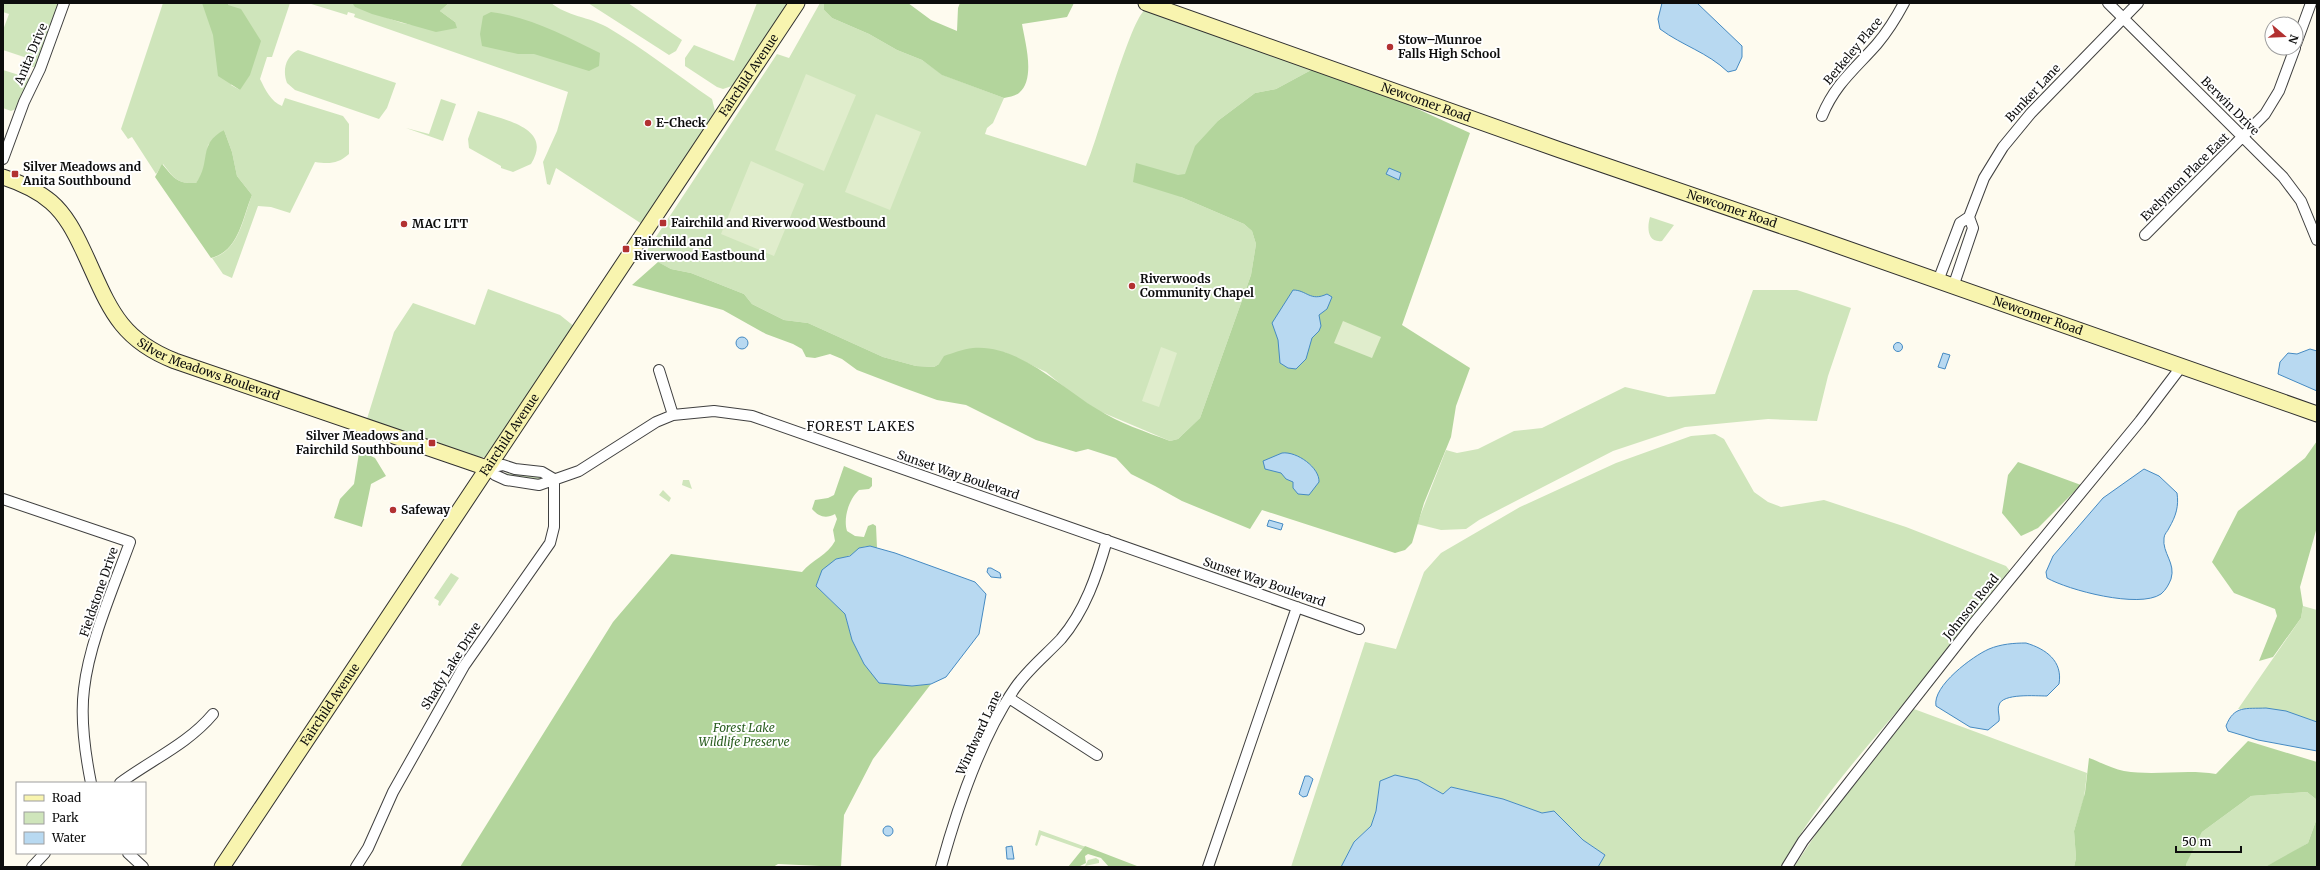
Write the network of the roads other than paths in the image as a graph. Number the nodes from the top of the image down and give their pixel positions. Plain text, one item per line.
1 (64, 3) edge
2 (797, 3) edge
3 (1146, 3) edge
4 (1904, 3) edge
5 (2108, 3) edge
6 (2138, 3) edge
7 (2310, 3) edge
8 (2124, 19) junction
9 (2304, 21) edge
10 (2291, 56) edge
11 (1822, 116) dead end
12 (2242, 137) junction
13 (3, 159) edge
14 (3, 177) edge
15 (1969, 217) junction
16 (2145, 235) dead end
17 (2317, 240) edge
18 (1938, 281) junction
19 (1954, 287) junction
20 (2181, 368) junction
21 (658, 370) dead end
22 (2317, 414) edge
23 (673, 415) junction
24 (487, 468) junction
25 (554, 479) junction
26 (3, 499) edge
27 (1107, 540) junction
28 (1297, 607) junction
29 (1359, 629) dead end
30 (1009, 698) junction
31 (213, 714) dead end
32 (1098, 755) dead end
33 (91, 782) edge
34 (121, 782) edge
35 (44, 854) edge
36 (129, 854) edge
37 (32, 867) edge
38 (143, 867) edge
39 (222, 867) edge
40 (356, 867) edge
41 (941, 867) edge
42 (1208, 867) edge
43 (1787, 867) edge

1 - 13 street, Anita Drive
2 - 24 street, Fairchild Avenue
3 - 18 street, Newcomer Road
4 - 11 street, Berkeley Place
5 - 8 street, Berwin Drive
6 - 8 street, Bunker Lane
7 - 9 street
8 - 12 street, Berwin Drive
8 - 15 street, Bunker Lane
10 - 12 street, Evelynton Place East
12 - 16 street, Evelynton Place East
12 - 17 street, Berwin Drive
14 - 24 street, Silver Meadows Boulevard
15 - 18 street, Bunker Lane
15 - 19 street, Bunker Lane
18 - 19 street, Newcomer Road
19 - 20 street, Newcomer Road
20 - 22 street, Newcomer Road
20 - 43 street, Johnson Road
21 - 23 street
23 - 25 street, Sunset Way Boulevard
23 - 27 street, Sunset Way Boulevard
24 - 25 street
24 - 39 street, Fairchild Avenue
25 - 40 street, Shady Lake Drive
26 - 33 street, Fieldstone Drive
27 - 28 street, Sunset Way Boulevard
27 - 30 street, Windward Lane
28 - 29 street, Sunset Way Boulevard
28 - 42 street
30 - 32 street
30 - 41 street, Windward Lane
31 - 34 street
35 - 37 street
36 - 38 street

